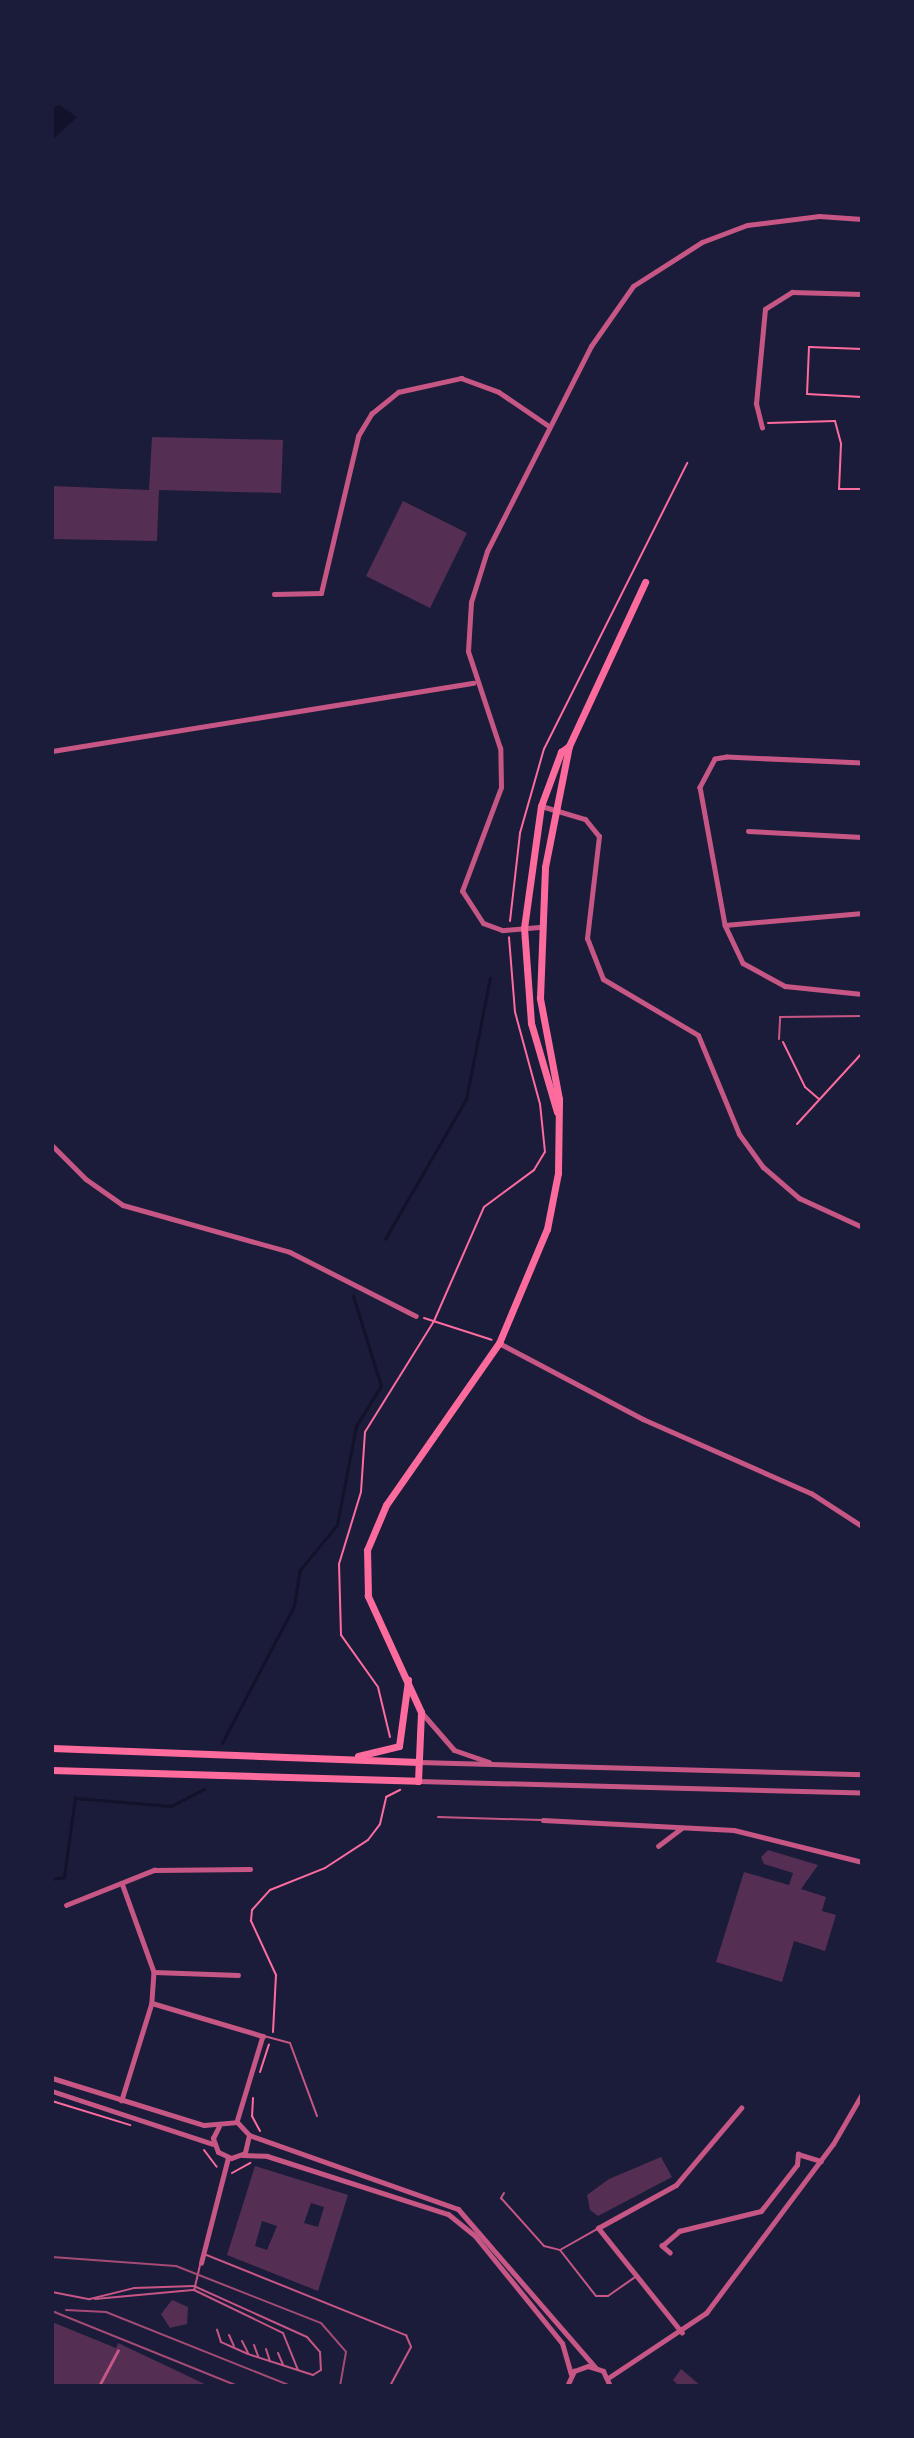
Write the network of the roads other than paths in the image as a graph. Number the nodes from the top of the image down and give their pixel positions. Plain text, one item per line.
1 (862, 219) edge
2 (862, 294) edge
3 (549, 426) junction
4 (761, 426) road end
5 (645, 582) dead end
6 (274, 594) dead end
7 (474, 683) junction
8 (569, 746) junction
9 (52, 751) edge
10 (862, 763) edge
11 (541, 806) junction
12 (556, 810) junction
13 (748, 831) dead end
14 (862, 837) edge
15 (862, 913) edge
16 (725, 925) junction
17 (539, 927) junction
18 (524, 928) junction
19 (862, 994) edge
20 (862, 1016) edge
21 (779, 1039) road end
22 (557, 1112) junction
23 (52, 1145) edge
24 (862, 1227) edge
25 (416, 1316) road end
26 (499, 1343) junction
27 (862, 1526) edge
28 (408, 1677) junction
29 (421, 1712) junction
30 (52, 1748) edge
31 (336, 1760) junction
32 (419, 1762) junction
33 (502, 1765) junction
34 (52, 1770) edge
35 (862, 1774) edge
36 (418, 1781) junction
37 (862, 1793) edge
38 (438, 1817) dead end
39 (543, 1820) joint
40 (683, 1827) junction
41 (658, 1846) dead end
42 (862, 1862) edge
43 (250, 1869) dead end
44 (122, 1882) junction
45 (66, 1905) dead end
46 (154, 1972) junction
47 (238, 1975) dead end
48 (152, 2003) junction
49 (263, 2036) junction
50 (52, 2078) edge
51 (52, 2091) edge
52 (862, 2094) edge
53 (122, 2101) junction
54 (741, 2108) dead end
55 (317, 2116) dead end
56 (237, 2122) junction
57 (219, 2126) junction
58 (250, 2135) junction
59 (213, 2144) junction
60 (242, 2155) junction
61 (228, 2158) junction
62 (821, 2161) junction
63 (504, 2193) dead end
64 (598, 2228) junction
65 (560, 2250) junction
66 (670, 2252) dead end
67 (203, 2254) junction
68 (201, 2263) joint
69 (636, 2276) junction
70 (194, 2286) junction
71 (194, 2290) junction
72 (52, 2292) edge
73 (90, 2299) junction
74 (216, 2330) dead end
75 (682, 2333) junction
76 (229, 2335) dead end
77 (242, 2341) dead end
78 (254, 2345) dead end
79 (234, 2347) junction
80 (266, 2349) dead end
81 (118, 2351) dead end
82 (278, 2353) dead end
83 (248, 2354) junction
84 (258, 2357) junction
85 (271, 2362) junction
86 (284, 2367) junction
87 (595, 2367) junction
88 (299, 2371) junction
89 (571, 2374) junction
90 (608, 2378) junction
91 (99, 2385) edge
92 (390, 2385) edge
93 (567, 2385) edge
94 (610, 2385) edge

1 - 3 street
2 - 4 street
3 - 6 street
3 - 7 street
5 - 8 highway
7 - 9 street
7 - 18 street
8 - 11 highway
8 - 12 highway
10 - 16 street
11 - 12 street
11 - 18 highway
12 - 17 highway
12 - 24 street
13 - 14 street
15 - 16 street
16 - 19 street
17 - 18 street
17 - 22 highway
18 - 22 highway
20 - 21 lane
22 - 26 highway
23 - 25 street
26 - 27 street
26 - 28 highway
28 - 29 highway
28 - 31 highway
29 - 32 highway
29 - 33 street
30 - 31 highway
31 - 32 highway
32 - 33 street
32 - 36 highway
33 - 35 street
34 - 36 highway
36 - 37 street
38 - 39 lane
39 - 40 street
40 - 41 street
40 - 42 street
43 - 44 street
44 - 45 street
44 - 46 street
46 - 47 street
46 - 48 street
48 - 49 street
48 - 53 street
49 - 55 lane
49 - 56 street
50 - 53 street
51 - 59 street
52 - 62 street
53 - 57 street
54 - 64 street
56 - 57 street
56 - 58 street
57 - 59 street
58 - 60 street
58 - 87 street
59 - 61 street
60 - 61 street
60 - 89 street
61 - 67 street
62 - 66 street
62 - 75 street
63 - 65 lane
64 - 65 lane
64 - 69 street
65 - 69 lane
67 - 68 street
67 - 92 lane
68 - 70 lane
69 - 75 street
70 - 71 lane
70 - 73 lane
70 - 88 lane
71 - 73 lane
71 - 88 lane
72 - 73 lane
74 - 79 lane
75 - 90 street
76 - 79 lane
77 - 83 lane
78 - 84 lane
79 - 83 lane
80 - 85 lane
81 - 91 street
82 - 86 lane
83 - 84 lane
84 - 85 lane
85 - 86 lane
86 - 88 lane
87 - 89 street
87 - 90 street
89 - 93 street
90 - 94 street

